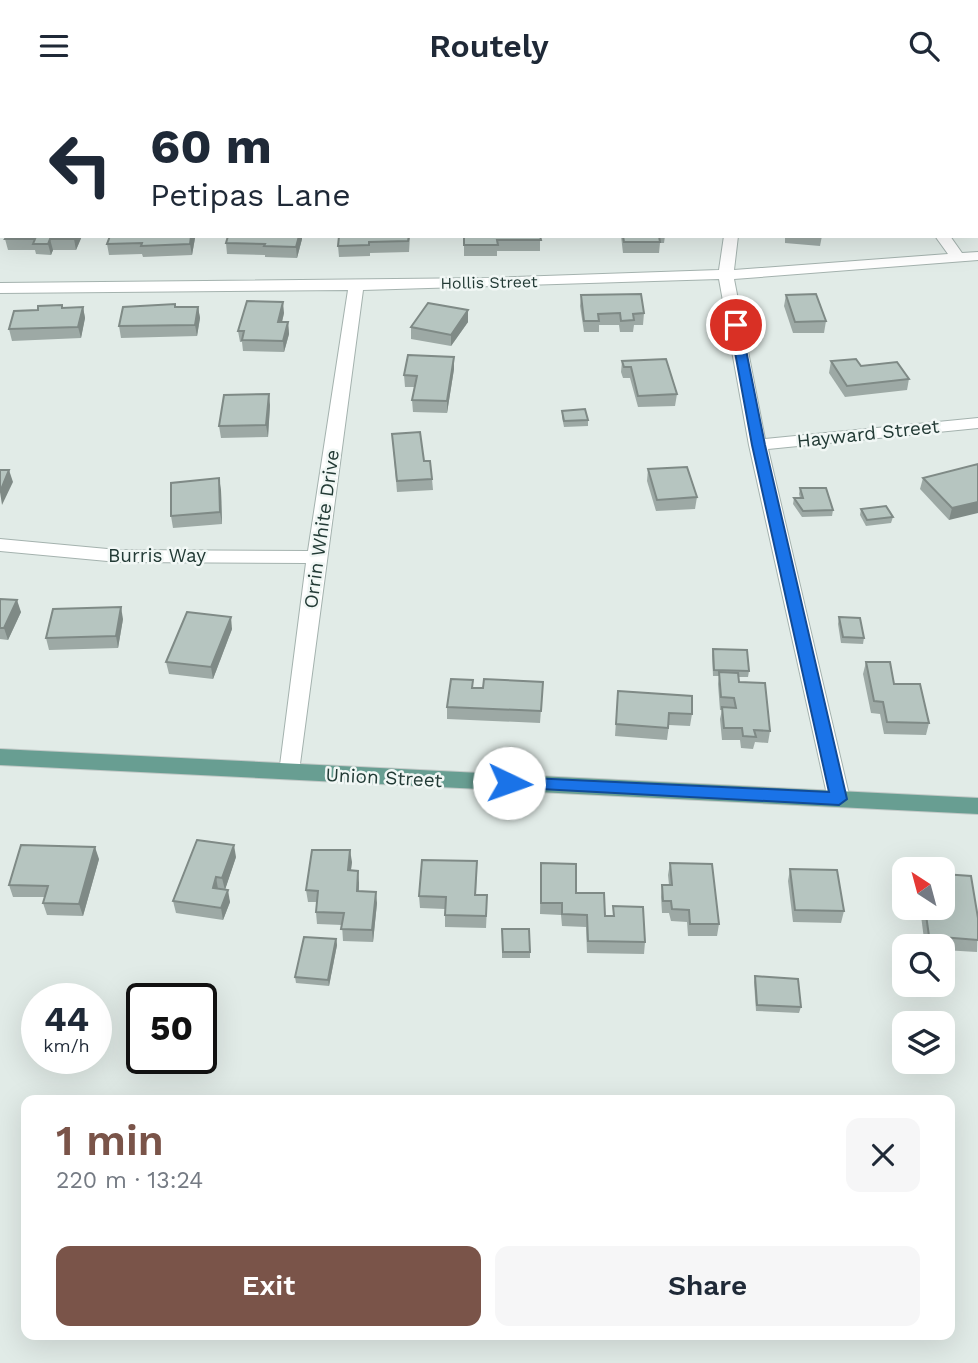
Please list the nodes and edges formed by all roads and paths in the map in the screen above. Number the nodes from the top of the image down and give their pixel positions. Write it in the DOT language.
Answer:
graph roads {
  1 [pos="731,238"];
  2 [pos="943,238"];
  3 [pos="978,256"];
  4 [pos="958,258"];
  5 [pos="726,277"];
  6 [pos="356,285"];
  7 [pos="0,288"];
  8 [pos="978,423"];
  9 [pos="758,445"];
  10 [pos="0,545"];
  11 [pos="316,557"];
  12 [pos="0,757"];
  13 [pos="290,773"];
  14 [pos="839,799"];
  15 [pos="978,806"];
  1 -- 5 [label="street"];
  2 -- 4 [label="street"];
  3 -- 4 [label="street, Hollis Street"];
  4 -- 5 [label="street, Hollis Street"];
  5 -- 6 [label="street, Hollis Street"];
  5 -- 9 [label="street"];
  6 -- 7 [label="street, Hollis Street"];
  6 -- 11 [label="street, Orrin White Drive"];
  8 -- 9 [label="street, Hayward Street"];
  9 -- 14 [label="street"];
  10 -- 11 [label="street, Burris Way"];
  11 -- 13 [label="street, Orrin White Drive"];
  12 -- 13 [label="main road, Union Street"];
  13 -- 14 [label="main road, Union Street"];
  14 -- 15 [label="main road, Union Street"];
}
